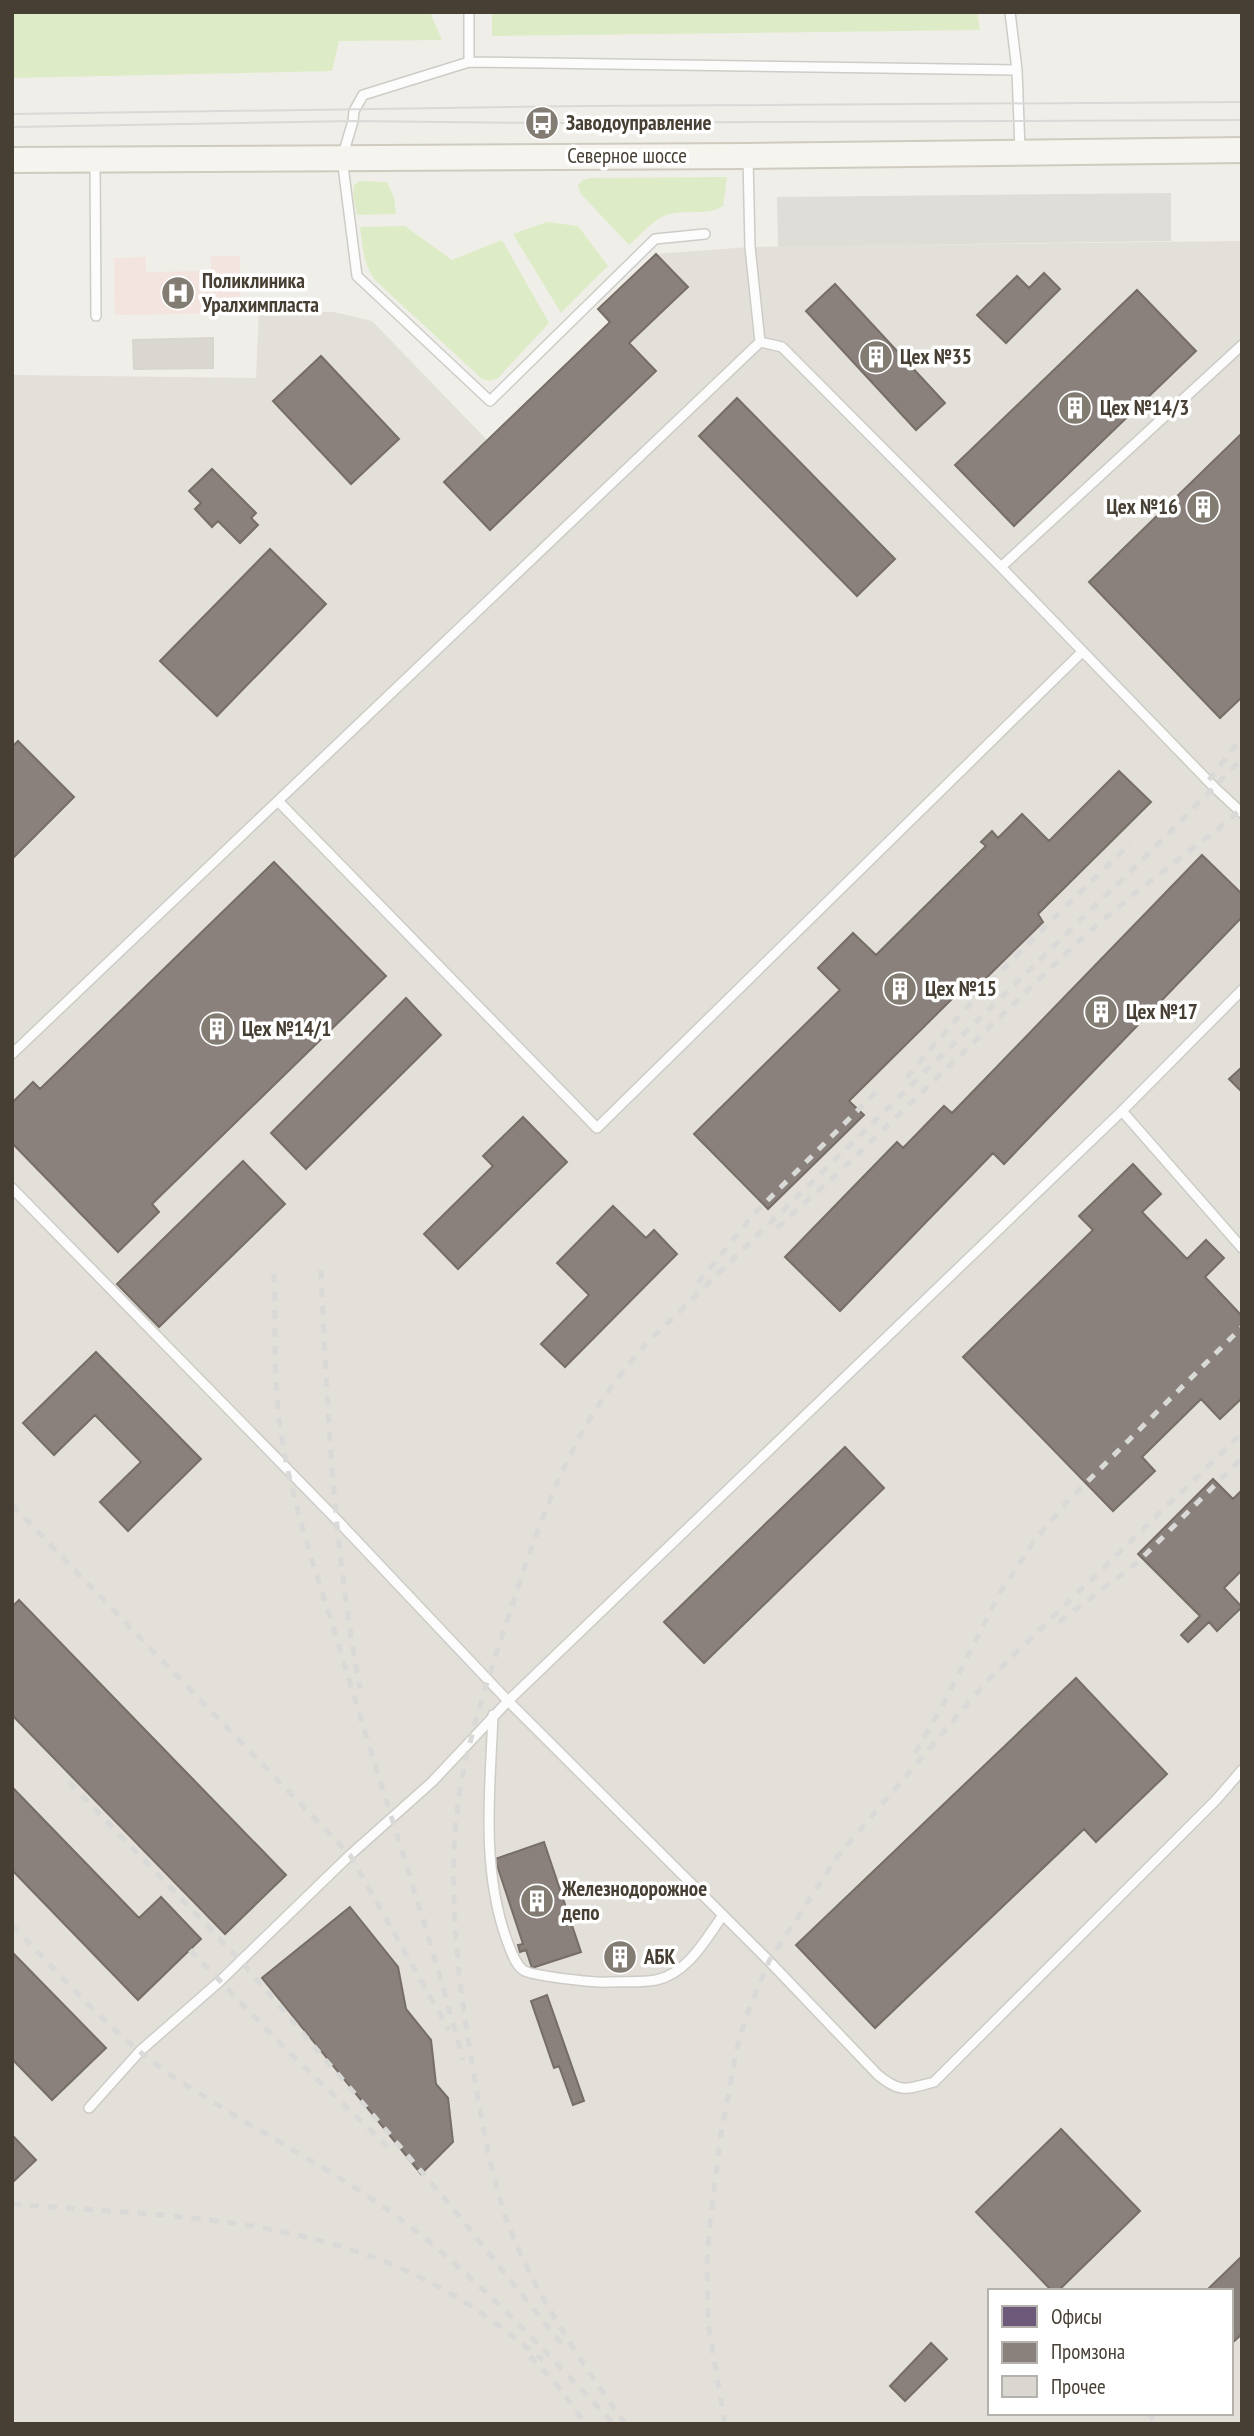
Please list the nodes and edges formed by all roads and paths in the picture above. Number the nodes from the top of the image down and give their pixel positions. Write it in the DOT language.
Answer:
graph roads {
  1 [pos="469,12"];
  2 [pos="1010,12"];
  3 [pos="469,62"];
  4 [pos="1017,70"];
  5 [pos="1242,150"];
  6 [pos="1020,152"];
  7 [pos="748,156"];
  8 [pos="342,158"];
  9 [pos="95,159"];
  10 [pos="12,160"];
  11 [pos="705,234"];
  12 [pos="96,316"];
  13 [pos="760,342"];
  14 [pos="1242,345"];
  15 [pos="1001,567"];
  16 [pos="1082,652"];
  17 [pos="278,800"];
  18 [pos="1242,813"];
  19 [pos="1242,990"];
  20 [pos="12,1054"];
  21 [pos="1122,1111"];
  22 [pos="12,1188"];
  23 [pos="1242,1248"];
  24 [pos="508,1700"];
  25 [pos="493,1715"];
  26 [pos="1242,1770"];
  27 [pos="723,1915"];
  28 [pos="89,2108"];
  1 -- 3 [label="lane"];
  2 -- 4 [label="lane"];
  3 -- 4 [label="lane"];
  3 -- 8 [label="lane"];
  4 -- 6 [label="lane"];
  5 -- 6 [label="main road, Северное шоссе"];
  6 -- 7 [label="main road, Северное шоссе"];
  7 -- 8 [label="main road, Северное шоссе"];
  7 -- 13 [label="lane"];
  8 -- 9 [label="main road, Северное шоссе"];
  8 -- 11 [label="lane"];
  9 -- 10 [label="main road, Северное шоссе"];
  9 -- 12 [label="lane"];
  13 -- 15 [label="lane"];
  13 -- 17 [label="lane"];
  14 -- 15 [label="lane"];
  15 -- 16 [label="lane"];
  16 -- 17 [label="lane"];
  16 -- 18 [label="lane"];
  17 -- 20 [label="lane"];
  19 -- 21 [label="lane"];
  21 -- 23 [label="lane"];
  21 -- 24 [label="lane"];
  22 -- 24 [label="lane"];
  24 -- 25 [label="lane"];
  24 -- 27 [label="lane"];
  25 -- 27 [label="lane"];
  25 -- 28 [label="lane"];
  26 -- 27 [label="lane"];
}
